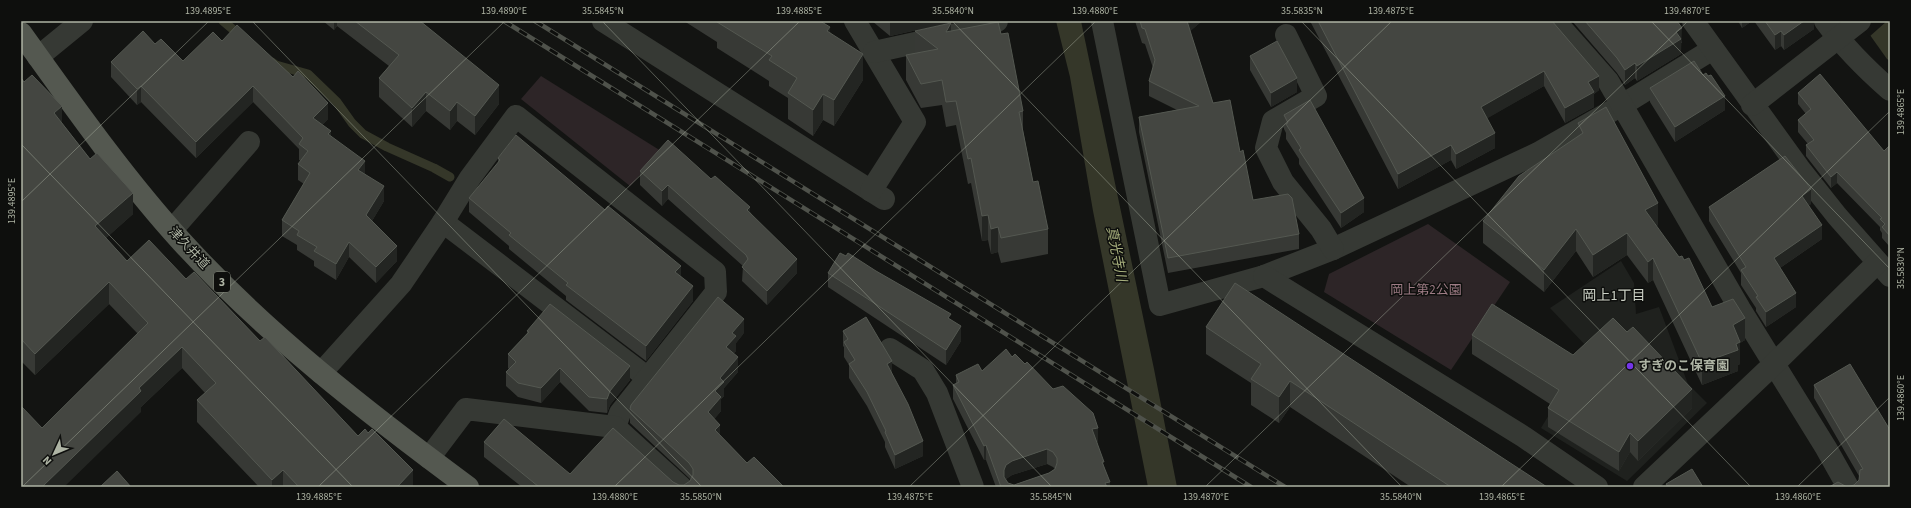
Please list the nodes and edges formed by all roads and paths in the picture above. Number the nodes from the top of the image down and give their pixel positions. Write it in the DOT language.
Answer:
graph roads {
  1 [pos="82,21"];
  2 [pos="603,21"];
  3 [pos="855,21"];
  4 [pos="997,21"];
  5 [pos="1102,21"];
  6 [pos="1555,21"];
  7 [pos="1693,21"];
  8 [pos="1825,21"];
  9 [pos="1849,30"];
  10 [pos="21,33"];
  11 [pos="1286,36"];
  12 [pos="1713,49"];
  13 [pos="874,52"];
  14 [pos="38,57"];
  15 [pos="1890,90"];
  16 [pos="1622,105"];
  17 [pos="1752,105"];
  18 [pos="249,142"];
  19 [pos="443,222"];
  20 [pos="172,230"];
  21 [pos="1333,249"];
  22 [pos="1883,269"];
  23 [pos="1264,276"];
  24 [pos="890,349"];
  25 [pos="1774,364"];
  26 [pos="321,373"];
  27 [pos="648,378"];
  28 [pos="615,427"];
  29 [pos="429,458"];
  30 [pos="468,487"];
  31 [pos="681,487"];
  32 [pos="972,487"];
  33 [pos="1597,487"];
  34 [pos="1644,487"];
  35 [pos="1848,487"];
  1 -- 14 [label="street"];
  2 -- 13 [label="street"];
  3 -- 13 [label="street"];
  4 -- 13 [label="street"];
  5 -- 23 [label="street"];
  6 -- 16 [label="street"];
  7 -- 12 [label="street"];
  8 -- 9 [label="street"];
  9 -- 15 [label="street"];
  9 -- 17 [label="street"];
  10 -- 14 [label="main road, 津久井道 / 3"];
  11 -- 21 [label="street"];
  12 -- 16 [label="street"];
  12 -- 17 [label="street"];
  14 -- 20 [label="main road, 津久井道 / 3"];
  16 -- 21 [label="street"];
  16 -- 25 [label="street"];
  17 -- 22 [label="street"];
  18 -- 20 [label="street"];
  19 -- 26 [label="street"];
  19 -- 27 [label="street"];
  19 -- 27 [label="street"];
  20 -- 26 [label="main road, 津久井道 / 3"];
  21 -- 23 [label="street"];
  22 -- 25 [label="street"];
  23 -- 33 [label="street"];
  24 -- 32 [label="street"];
  25 -- 34 [label="street"];
  25 -- 35 [label="street"];
  26 -- 29 [label="main road, 津久井道 / 3"];
  27 -- 28 [label="street"];
  28 -- 29 [label="street"];
  28 -- 31 [label="street"];
  29 -- 30 [label="main road, 津久井道 / 3"];
}
